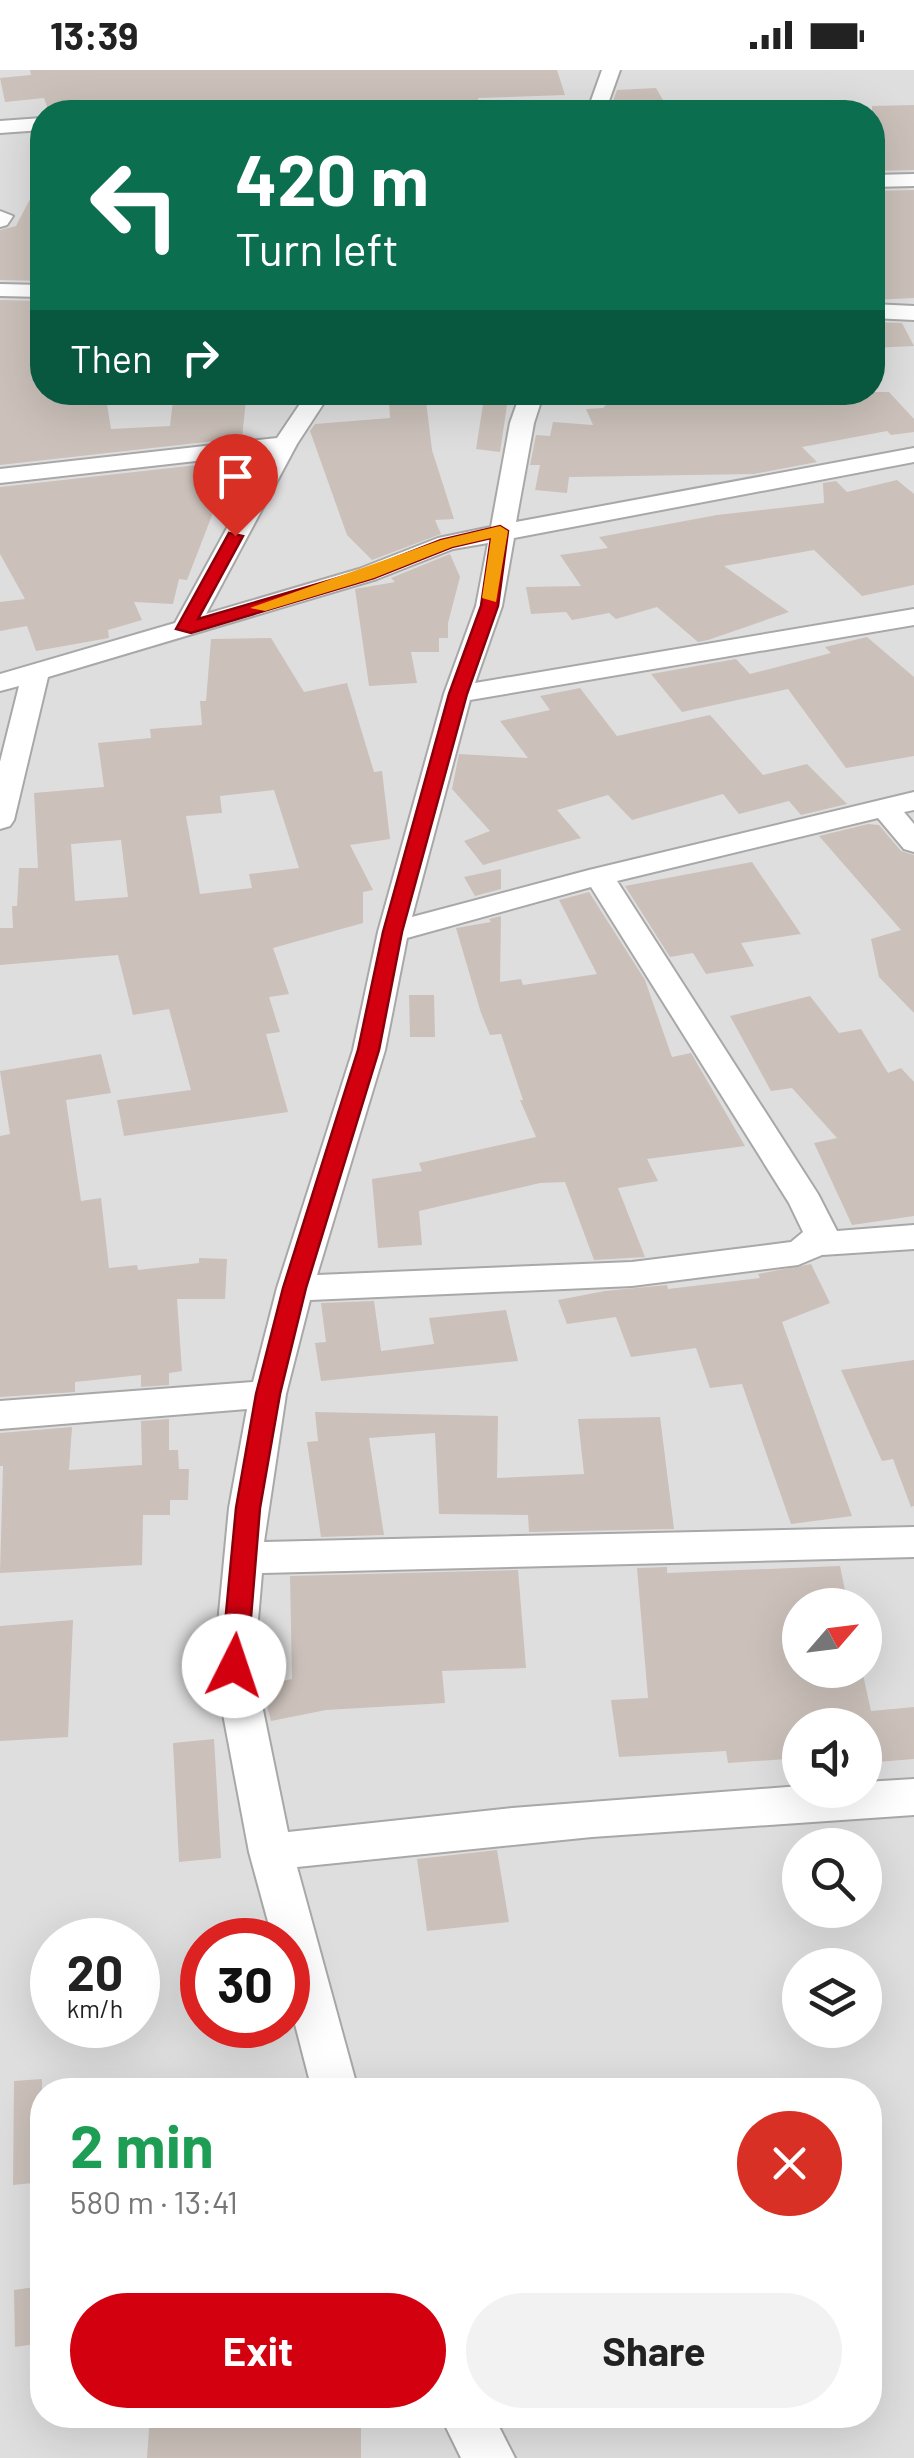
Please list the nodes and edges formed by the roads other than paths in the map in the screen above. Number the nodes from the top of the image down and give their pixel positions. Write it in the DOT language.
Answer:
graph roads {
  1 [pos="611,70"];
  2 [pos="599,100"];
  3 [pos="30,125"];
  4 [pos="0,127"];
  5 [pos="914,180"];
  6 [pos="885,181"];
  7 [pos="0,290"];
  8 [pos="30,290"];
  9 [pos="885,312"];
  10 [pos="914,313"];
  11 [pos="311,405"];
  12 [pos="528,405"];
  13 [pos="285,444"];
  14 [pos="914,455"];
  15 [pos="0,476"];
  16 [pos="500,531"];
  17 [pos="914,617"];
  18 [pos="185,629"];
  19 [pos="34,675"];
  20 [pos="0,683"];
  21 [pos="458,694"];
  22 [pos="899,805"];
  23 [pos="0,820"];
  24 [pos="914,842"];
  25 [pos="599,876"];
  26 [pos="392,932"];
  27 [pos="914,1237"];
  28 [pos="814,1244"];
  29 [pos="294,1288"];
  30 [pos="268,1394"];
  31 [pos="0,1415"];
  32 [pos="914,1542"];
  33 [pos="243,1558"];
  34 [pos="914,1797"];
  35 [pos="272,1852"];
  36 [pos="332,2078"];
  37 [pos="472,2428"];
  38 [pos="489,2458"];
  1 -- 2 [label="street"];
  3 -- 4 [label="street"];
  5 -- 6 [label="street"];
  7 -- 8 [label="street"];
  9 -- 10 [label="street"];
  11 -- 13 [label="street"];
  12 -- 16 [label="street"];
  13 -- 15 [label="street"];
  13 -- 18 [label="street"];
  14 -- 16 [label="street"];
  16 -- 18 [label="street"];
  16 -- 21 [label="street"];
  17 -- 21 [label="street"];
  18 -- 19 [label="street"];
  19 -- 20 [label="street"];
  19 -- 23 [label="street"];
  21 -- 26 [label="street"];
  22 -- 24 [label="street"];
  22 -- 25 [label="street"];
  25 -- 26 [label="street"];
  25 -- 28 [label="street"];
  26 -- 29 [label="street"];
  27 -- 28 [label="street"];
  28 -- 29 [label="street"];
  29 -- 30 [label="street"];
  30 -- 31 [label="street"];
  30 -- 33 [label="street"];
  32 -- 33 [label="street"];
  33 -- 35 [label="street"];
  34 -- 35 [label="street"];
  35 -- 36 [label="street"];
  37 -- 38 [label="street"];
}
